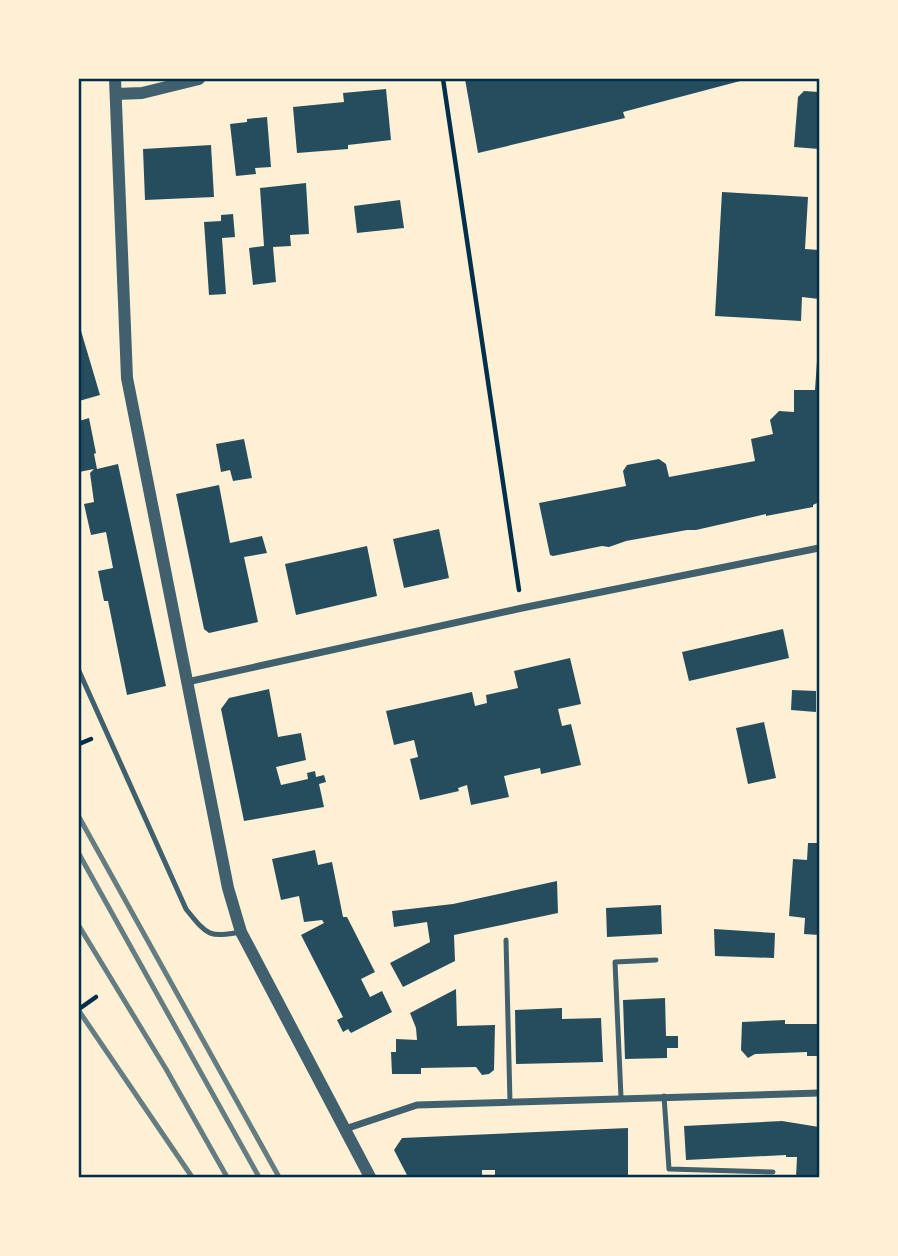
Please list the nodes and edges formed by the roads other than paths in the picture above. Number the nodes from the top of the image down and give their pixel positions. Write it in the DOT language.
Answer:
graph roads {
  1 [pos="115,79"];
  2 [pos="199,79"];
  3 [pos="117,94"];
  4 [pos="819,548"];
  5 [pos="79,671"];
  6 [pos="187,681"];
  7 [pos="241,932"];
  8 [pos="506,940"];
  9 [pos="656,960"];
  10 [pos="819,1093"];
  11 [pos="664,1096"];
  12 [pos="621,1097"];
  13 [pos="510,1102"];
  14 [pos="345,1129"];
  15 [pos="773,1172"];
  16 [pos="370,1177"];
  1 -- 3 [label="street"];
  2 -- 3 [label="street"];
  3 -- 6 [label="street"];
  4 -- 6 [label="street"];
  5 -- 7 [label="lane"];
  6 -- 7 [label="street"];
  7 -- 14 [label="street"];
  8 -- 13 [label="lane"];
  9 -- 12 [label="lane"];
  10 -- 11 [label="street"];
  11 -- 12 [label="street"];
  11 -- 15 [label="lane"];
  12 -- 13 [label="street"];
  13 -- 14 [label="street"];
  14 -- 16 [label="street"];
}
